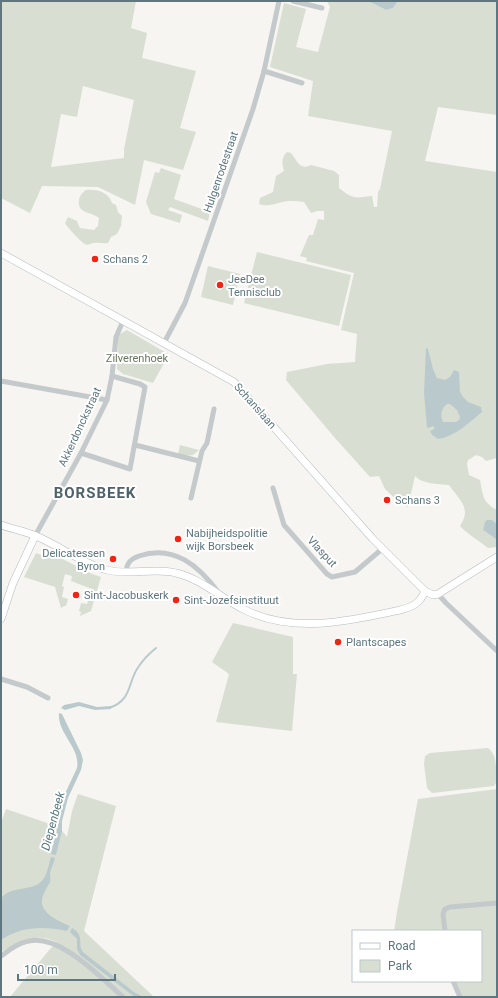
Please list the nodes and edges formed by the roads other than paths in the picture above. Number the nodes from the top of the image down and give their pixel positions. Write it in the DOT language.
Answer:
graph roads {
  1 [pos="279,1"];
  2 [pos="294,1"];
  3 [pos="322,8"];
  4 [pos="264,71"];
  5 [pos="302,83"];
  6 [pos="1,252"];
  7 [pos="123,321"];
  8 [pos="164,343"];
  9 [pos="112,376"];
  10 [pos="1,381"];
  11 [pos="107,400"];
  12 [pos="214,409"];
  13 [pos="135,445"];
  14 [pos="81,453"];
  15 [pos="199,461"];
  16 [pos="273,488"];
  17 [pos="191,498"];
  18 [pos="1,525"];
  19 [pos="35,536"];
  20 [pos="382,549"];
  21 [pos="497,557"];
  22 [pos="126,572"];
  23 [pos="425,590"];
  24 [pos="219,594"];
  25 [pos="438,594"];
  26 [pos="1,619"];
  27 [pos="497,651"];
  28 [pos="1,679"];
  29 [pos="48,698"];
  30 [pos="497,904"];
  31 [pos="445,930"];
  32 [pos="1,956"];
  33 [pos="453,982"];
  34 [pos="123,997"];
  35 [pos="460,997"];
  1 -- 4 [label="street, Hulgenrodestraat"];
  2 -- 3 [label="street"];
  4 -- 5 [label="street"];
  4 -- 8 [label="street, Hulgenrodestraat"];
  6 -- 7 [label="street, Schanslaan"];
  7 -- 8 [label="street, Schanslaan"];
  7 -- 9 [label="street, Akkerdonckstraat"];
  8 -- 20 [label="street, Schanslaan"];
  9 -- 11 [label="street, Akkerdonckstraat"];
  9 -- 13 [label="street"];
  10 -- 11 [label="street"];
  11 -- 14 [label="street, Akkerdonckstraat"];
  12 -- 15 [label="street"];
  13 -- 14 [label="street"];
  13 -- 15 [label="street"];
  14 -- 19 [label="street, Akkerdonckstraat"];
  15 -- 17 [label="street"];
  16 -- 20 [label="street, Vlasput"];
  18 -- 19 [label="street"];
  19 -- 22 [label="street"];
  19 -- 26 [label="street"];
  20 -- 23 [label="street, Schanslaan"];
  21 -- 25 [label="street"];
  22 -- 24 [label="street"];
  22 -- 24 [label="street"];
  23 -- 24 [label="street"];
  23 -- 25 [label="street"];
  25 -- 27 [label="street"];
  28 -- 29 [label="street"];
  30 -- 31 [label="street"];
  32 -- 34 [label="street"];
  33 -- 35 [label="street"];
}
